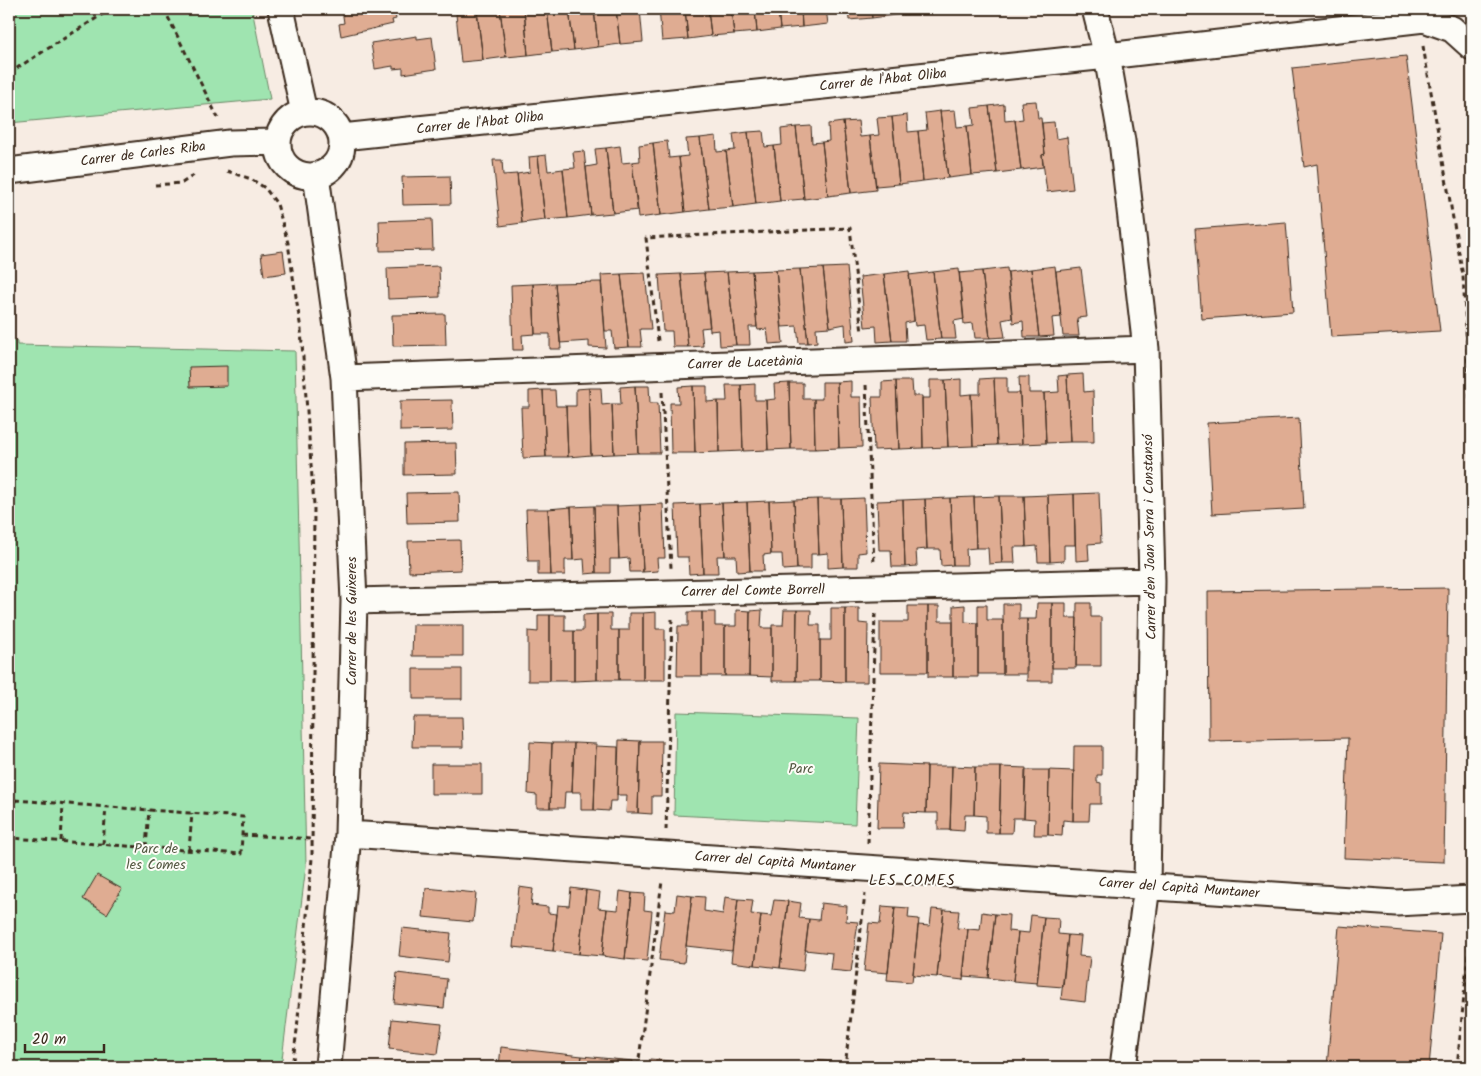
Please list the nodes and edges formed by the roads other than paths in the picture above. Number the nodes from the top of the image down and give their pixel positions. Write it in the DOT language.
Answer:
graph roads {
  1 [pos="281,9"];
  2 [pos="1094,9"];
  3 [pos="1426,16"];
  4 [pos="1462,25"];
  5 [pos="1472,47"];
  6 [pos="1107,56"];
  7 [pos="304,112"];
  8 [pos="342,137"];
  9 [pos="278,142"];
  10 [pos="9,171"];
  11 [pos="316,175"];
  12 [pos="1146,349"];
  13 [pos="344,378"];
  14 [pos="1152,581"];
  15 [pos="354,601"];
  16 [pos="348,834"];
  17 [pos="1148,886"];
  18 [pos="1472,909"];
  19 [pos="328,1067"];
  20 [pos="1123,1067"];
  1 -- 7 [label="street"];
  2 -- 6 [label="street, Carrer d'en Joan Serra i Constansó"];
  3 -- 4 [label="street, Carrer de l'Abat Oliba"];
  3 -- 6 [label="street, Carrer de l'Abat Oliba"];
  4 -- 5 [label="street, Carrer de l'Abat Oliba"];
  6 -- 8 [label="street, Carrer de l'Abat Oliba"];
  6 -- 12 [label="street, Carrer d'en Joan Serra i Constansó"];
  7 -- 8 [label="street"];
  7 -- 9 [label="street"];
  8 -- 11 [label="street"];
  9 -- 10 [label="street, Carrer de Carles Riba"];
  9 -- 11 [label="street"];
  11 -- 13 [label="street, Carrer de les Guixeres"];
  12 -- 13 [label="street, Carrer de Lacetània"];
  12 -- 14 [label="street, Carrer d'en Joan Serra i Constansó"];
  13 -- 15 [label="street, Carrer de les Guixeres"];
  14 -- 15 [label="street, Carrer del Comte Borrell"];
  14 -- 17 [label="street, Carrer d'en Joan Serra i Constansó"];
  15 -- 16 [label="street, Carrer de les Guixeres"];
  16 -- 17 [label="street, Carrer del Capità Muntaner"];
  16 -- 19 [label="street, Carrer de les Guixeres"];
  17 -- 18 [label="street, Carrer del Capità Muntaner"];
  17 -- 20 [label="street, Carrer d'en Joan Serra i Constansó"];
}
